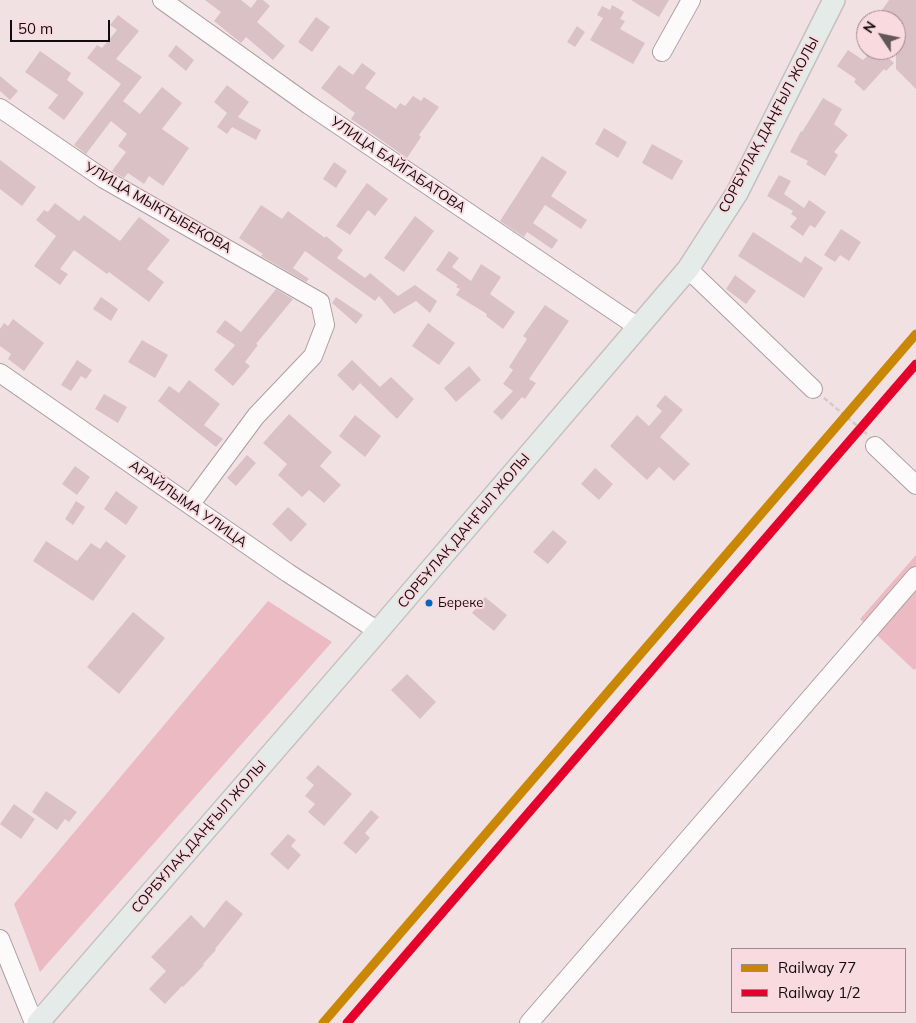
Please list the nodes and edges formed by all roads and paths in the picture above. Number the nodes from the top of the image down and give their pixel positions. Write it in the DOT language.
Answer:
graph roads {
  1 [pos="162,0"];
  2 [pos="691,0"];
  3 [pos="834,0"];
  4 [pos="181,6"];
  5 [pos="662,52"];
  6 [pos="0,108"];
  7 [pos="688,269"];
  8 [pos="638,327"];
  9 [pos="0,373"];
  10 [pos="813,389"];
  11 [pos="872,441"];
  12 [pos="916,485"];
  13 [pos="190,505"];
  14 [pos="916,576"];
  15 [pos="378,631"];
  16 [pos="0,939"];
  17 [pos="34,1023"];
  18 [pos="38,1023"];
  19 [pos="529,1023"];
  1 -- 4 [label="street, УЛИЦА БАЙГАБАТОВА"];
  2 -- 5 [label="street"];
  3 -- 7 [label="main road, СОРБҰЛАҚ ДАҢҒЫЛ ЖОЛЫ"];
  4 -- 8 [label="street, УЛИЦА БАЙГАБАТОВА"];
  6 -- 13 [label="street, УЛИЦА МЫКТЫБЕКОВА"];
  7 -- 8 [label="main road, СОРБҰЛАҚ ДАҢҒЫЛ ЖОЛЫ"];
  7 -- 10 [label="street"];
  8 -- 15 [label="main road, СОРБҰЛАҚ ДАҢҒЫЛ ЖОЛЫ"];
  9 -- 13 [label="street, АРАЙЛЫМА УЛИЦА"];
  10 -- 11 [label="path"];
  11 -- 12 [label="street"];
  13 -- 15 [label="street, АРАЙЛЫМА УЛИЦА"];
  14 -- 19 [label="street"];
  15 -- 18 [label="main road, СОРБҰЛАҚ ДАҢҒЫЛ ЖОЛЫ"];
  16 -- 17 [label="street"];
}
